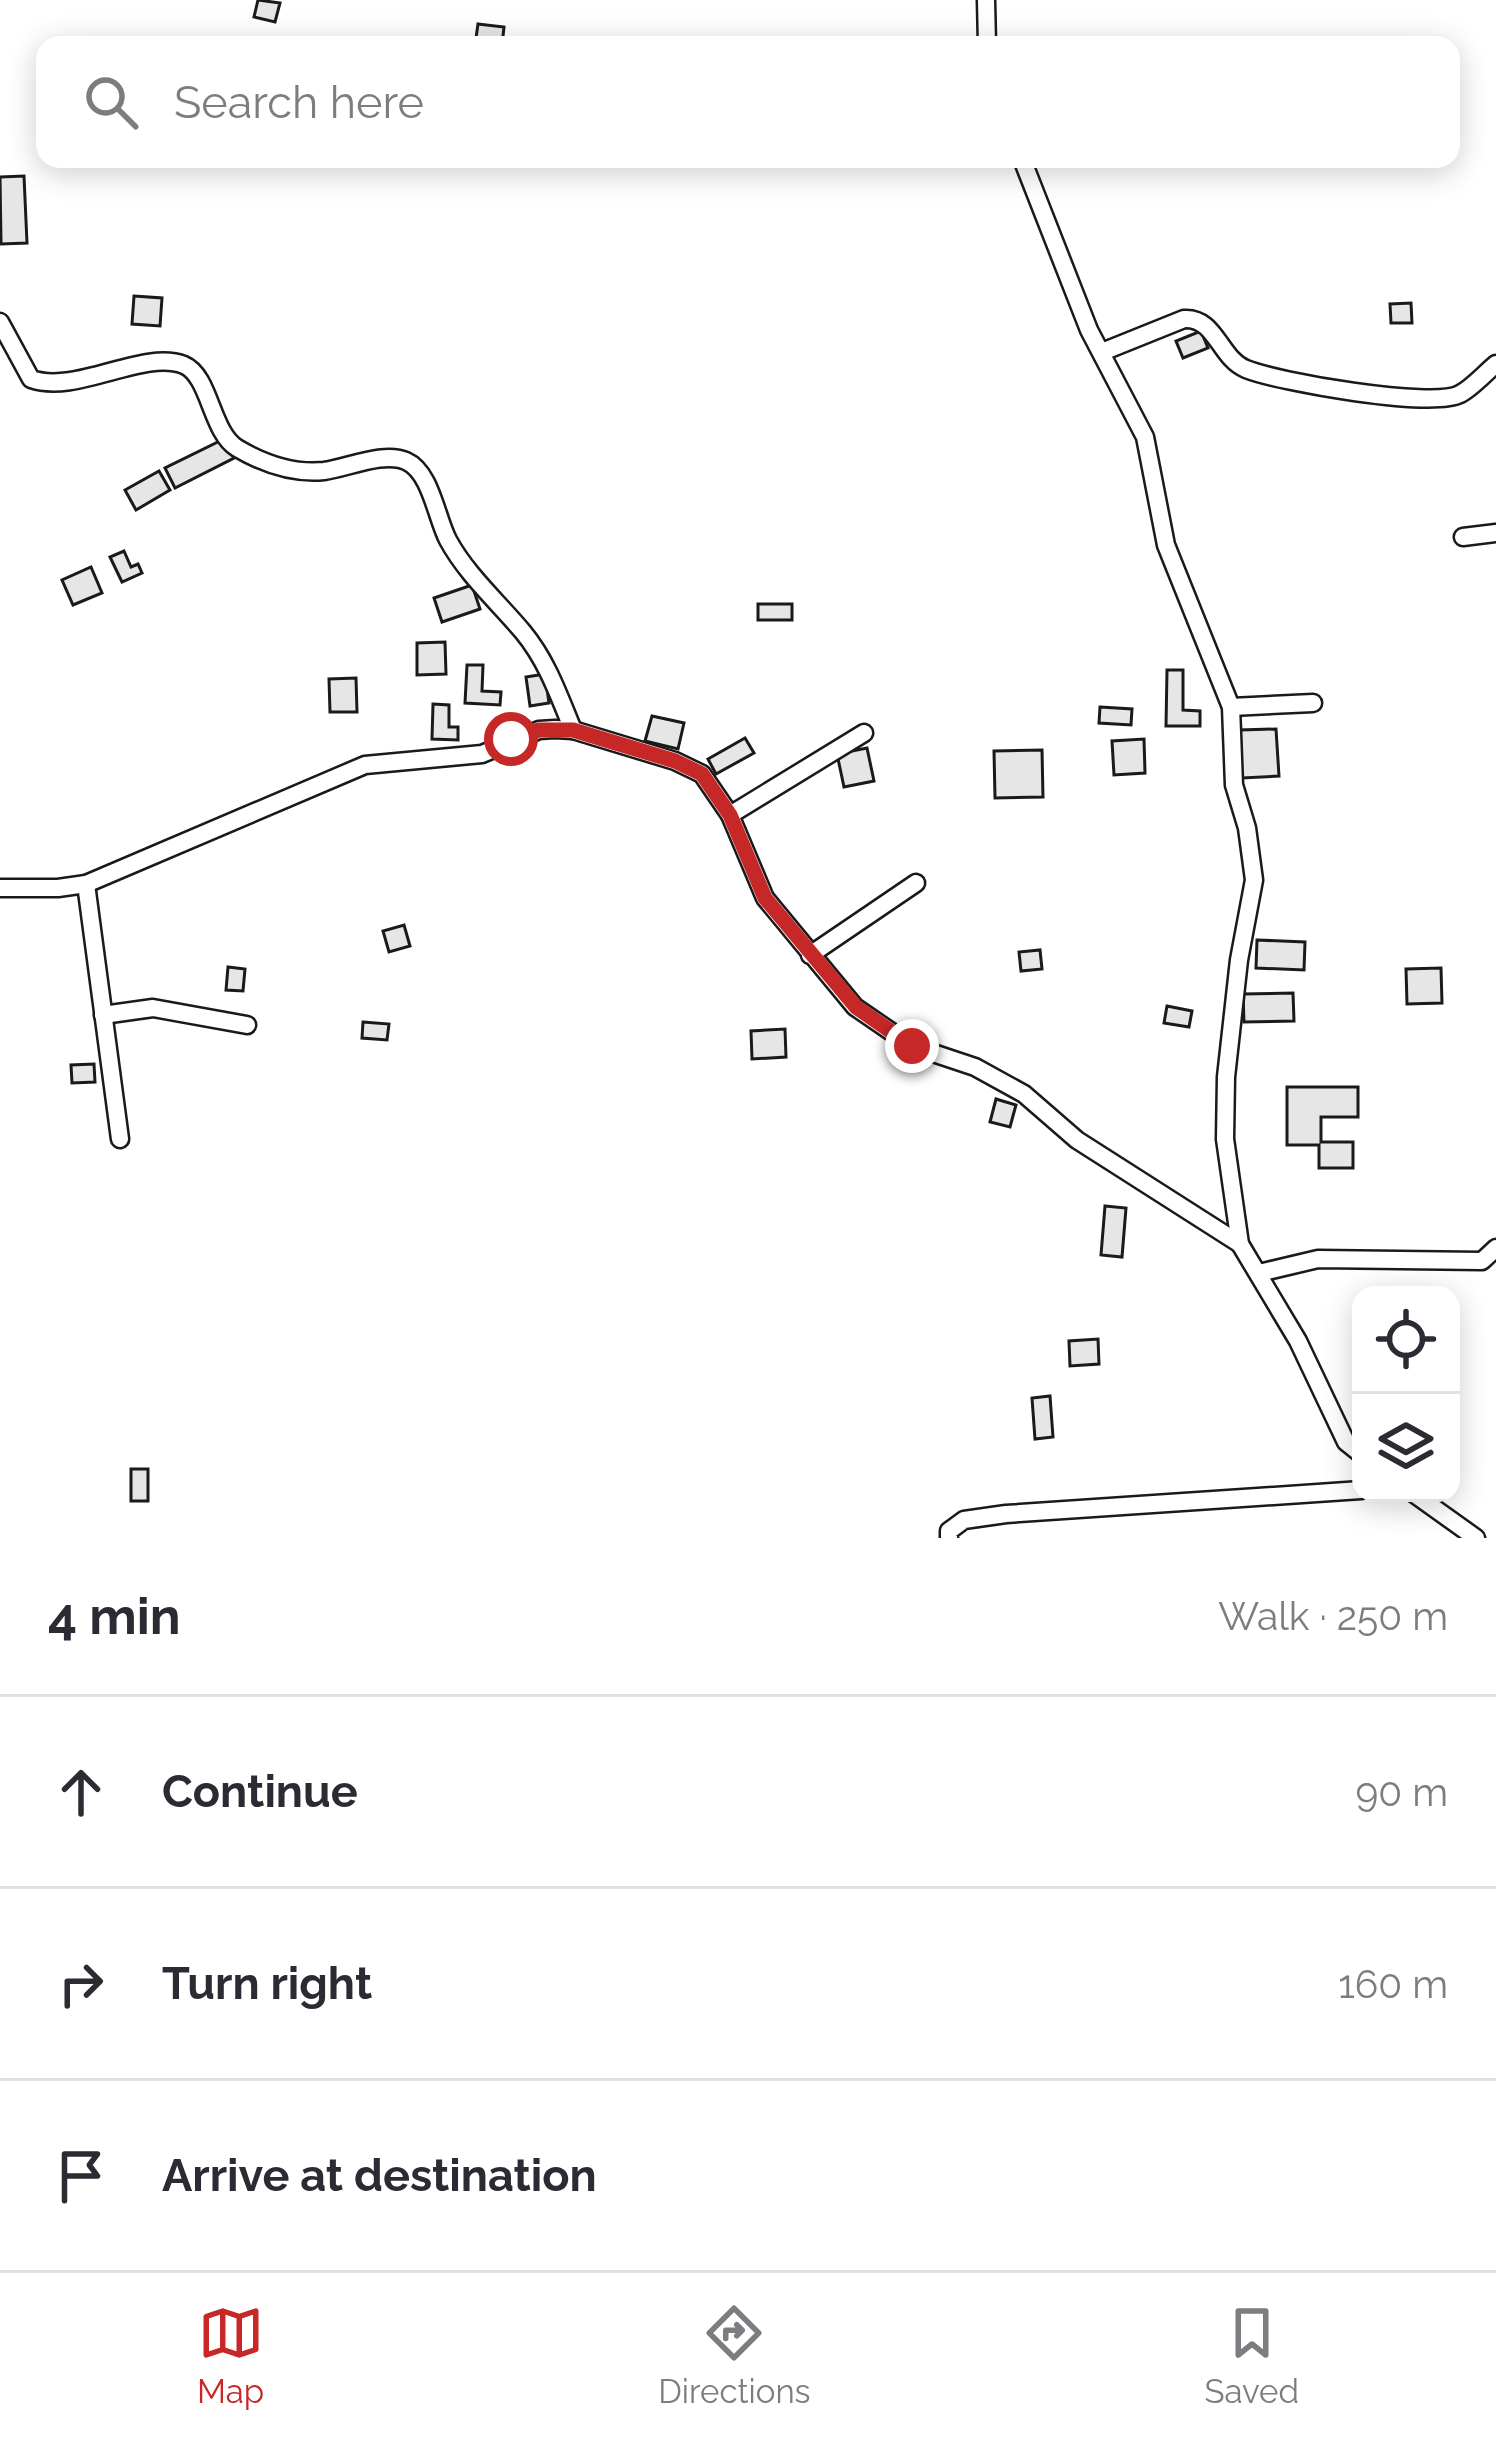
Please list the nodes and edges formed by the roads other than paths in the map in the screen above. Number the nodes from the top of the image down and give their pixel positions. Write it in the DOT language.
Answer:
graph roads {
  1 [pos="986,0"];
  2 [pos="987,36"];
  3 [pos="1026,168"];
  4 [pos="0,322"];
  5 [pos="1102,352"];
  6 [pos="1496,364"];
  7 [pos="1496,533"];
  8 [pos="1463,537"];
  9 [pos="1313,703"];
  10 [pos="1231,707"];
  11 [pos="573,730"];
  12 [pos="864,733"];
  13 [pos="730,815"];
  14 [pos="916,883"];
  15 [pos="86,884"];
  16 [pos="0,888"];
  17 [pos="810,956"];
  18 [pos="103,1015"];
  19 [pos="247,1025"];
  20 [pos="120,1138"];
  21 [pos="1240,1244"];
  22 [pos="1496,1248"];
  23 [pos="1259,1273"];
  24 [pos="1352,1447"];
  25 [pos="1352,1491"];
  26 [pos="1426,1502"];
  27 [pos="949,1538"];
  28 [pos="1476,1538"];
  1 -- 2 [label="street"];
  3 -- 5 [label="street"];
  4 -- 11 [label="street"];
  5 -- 6 [label="street"];
  5 -- 10 [label="street"];
  7 -- 8 [label="street"];
  9 -- 10 [label="street"];
  10 -- 21 [label="street"];
  11 -- 13 [label="street"];
  11 -- 15 [label="street"];
  12 -- 13 [label="street"];
  13 -- 17 [label="street"];
  14 -- 17 [label="street"];
  15 -- 16 [label="street"];
  15 -- 18 [label="street"];
  17 -- 21 [label="street"];
  18 -- 19 [label="street"];
  18 -- 20 [label="street"];
  21 -- 23 [label="street"];
  22 -- 23 [label="street"];
  23 -- 24 [label="street"];
  25 -- 27 [label="street"];
  26 -- 28 [label="street"];
}
